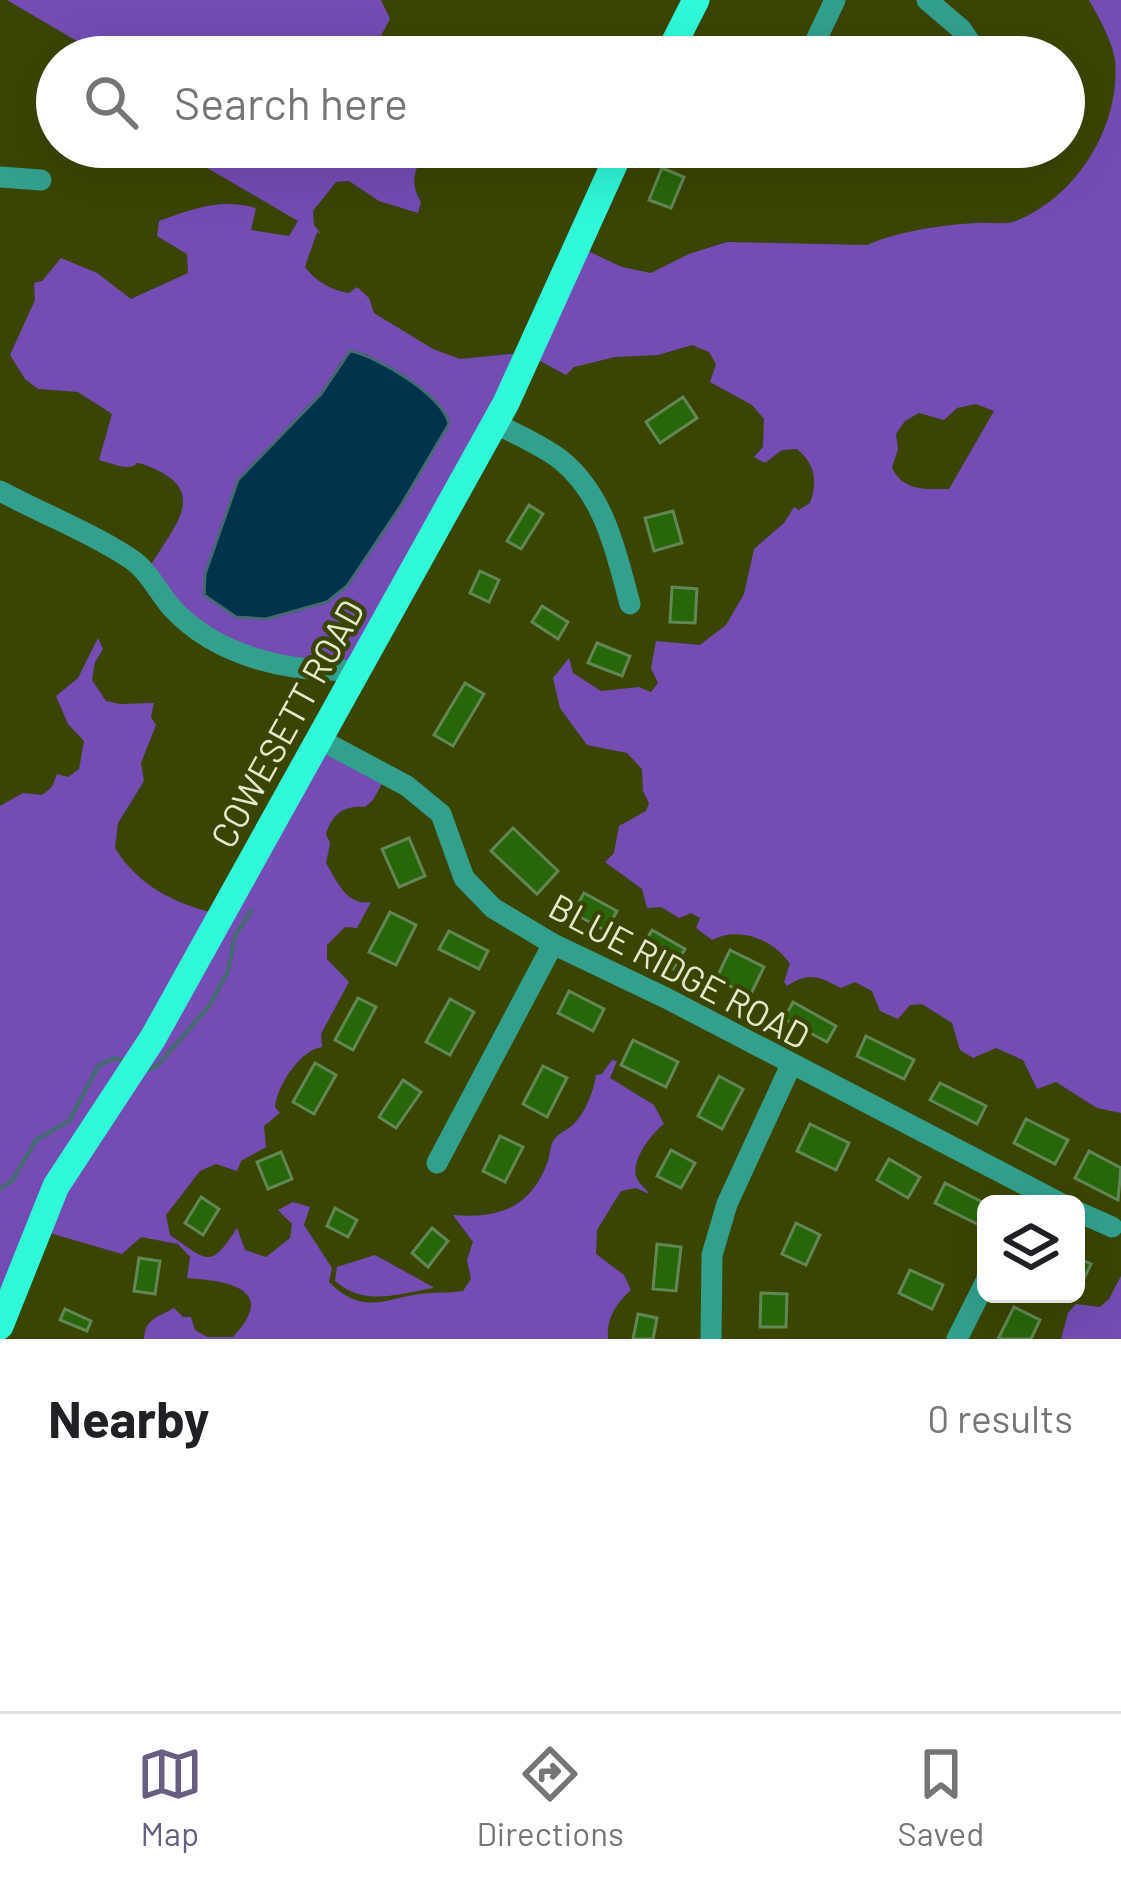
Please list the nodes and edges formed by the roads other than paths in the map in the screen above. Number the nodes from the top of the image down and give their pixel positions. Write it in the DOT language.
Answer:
graph roads {
  1 [pos="696,0"];
  2 [pos="835,0"];
  3 [pos="927,0"];
  4 [pos="678,36"];
  5 [pos="818,36"];
  6 [pos="966,36"];
  7 [pos="612,168"];
  8 [pos="0,177"];
  9 [pos="41,180"];
  10 [pos="495,424"];
  11 [pos="0,491"];
  12 [pos="631,604"];
  13 [pos="358,670"];
  14 [pos="321,740"];
  15 [pos="553,944"];
  16 [pos="791,1066"];
  17 [pos="437,1163"];
  18 [pos="1026,1195"];
  19 [pos="1085,1214"];
  20 [pos="1112,1227"];
  21 [pos="977,1299"];
  22 [pos="0,1326"];
  23 [pos="711,1339"];
  24 [pos="957,1339"];
  1 -- 4 [label="main road"];
  2 -- 5 [label="street"];
  3 -- 6 [label="street"];
  7 -- 10 [label="main road, COWESETT ROAD"];
  8 -- 9 [label="street"];
  10 -- 12 [label="street"];
  10 -- 13 [label="main road, COWESETT ROAD"];
  11 -- 13 [label="street"];
  13 -- 14 [label="main road, COWESETT ROAD"];
  14 -- 15 [label="street, BLUE RIDGE ROAD"];
  14 -- 22 [label="main road, COWESETT ROAD"];
  15 -- 16 [label="street, BLUE RIDGE ROAD"];
  15 -- 17 [label="street"];
  16 -- 18 [label="street, BLUE RIDGE ROAD"];
  16 -- 23 [label="street"];
  19 -- 20 [label="street"];
  21 -- 24 [label="street"];
}
